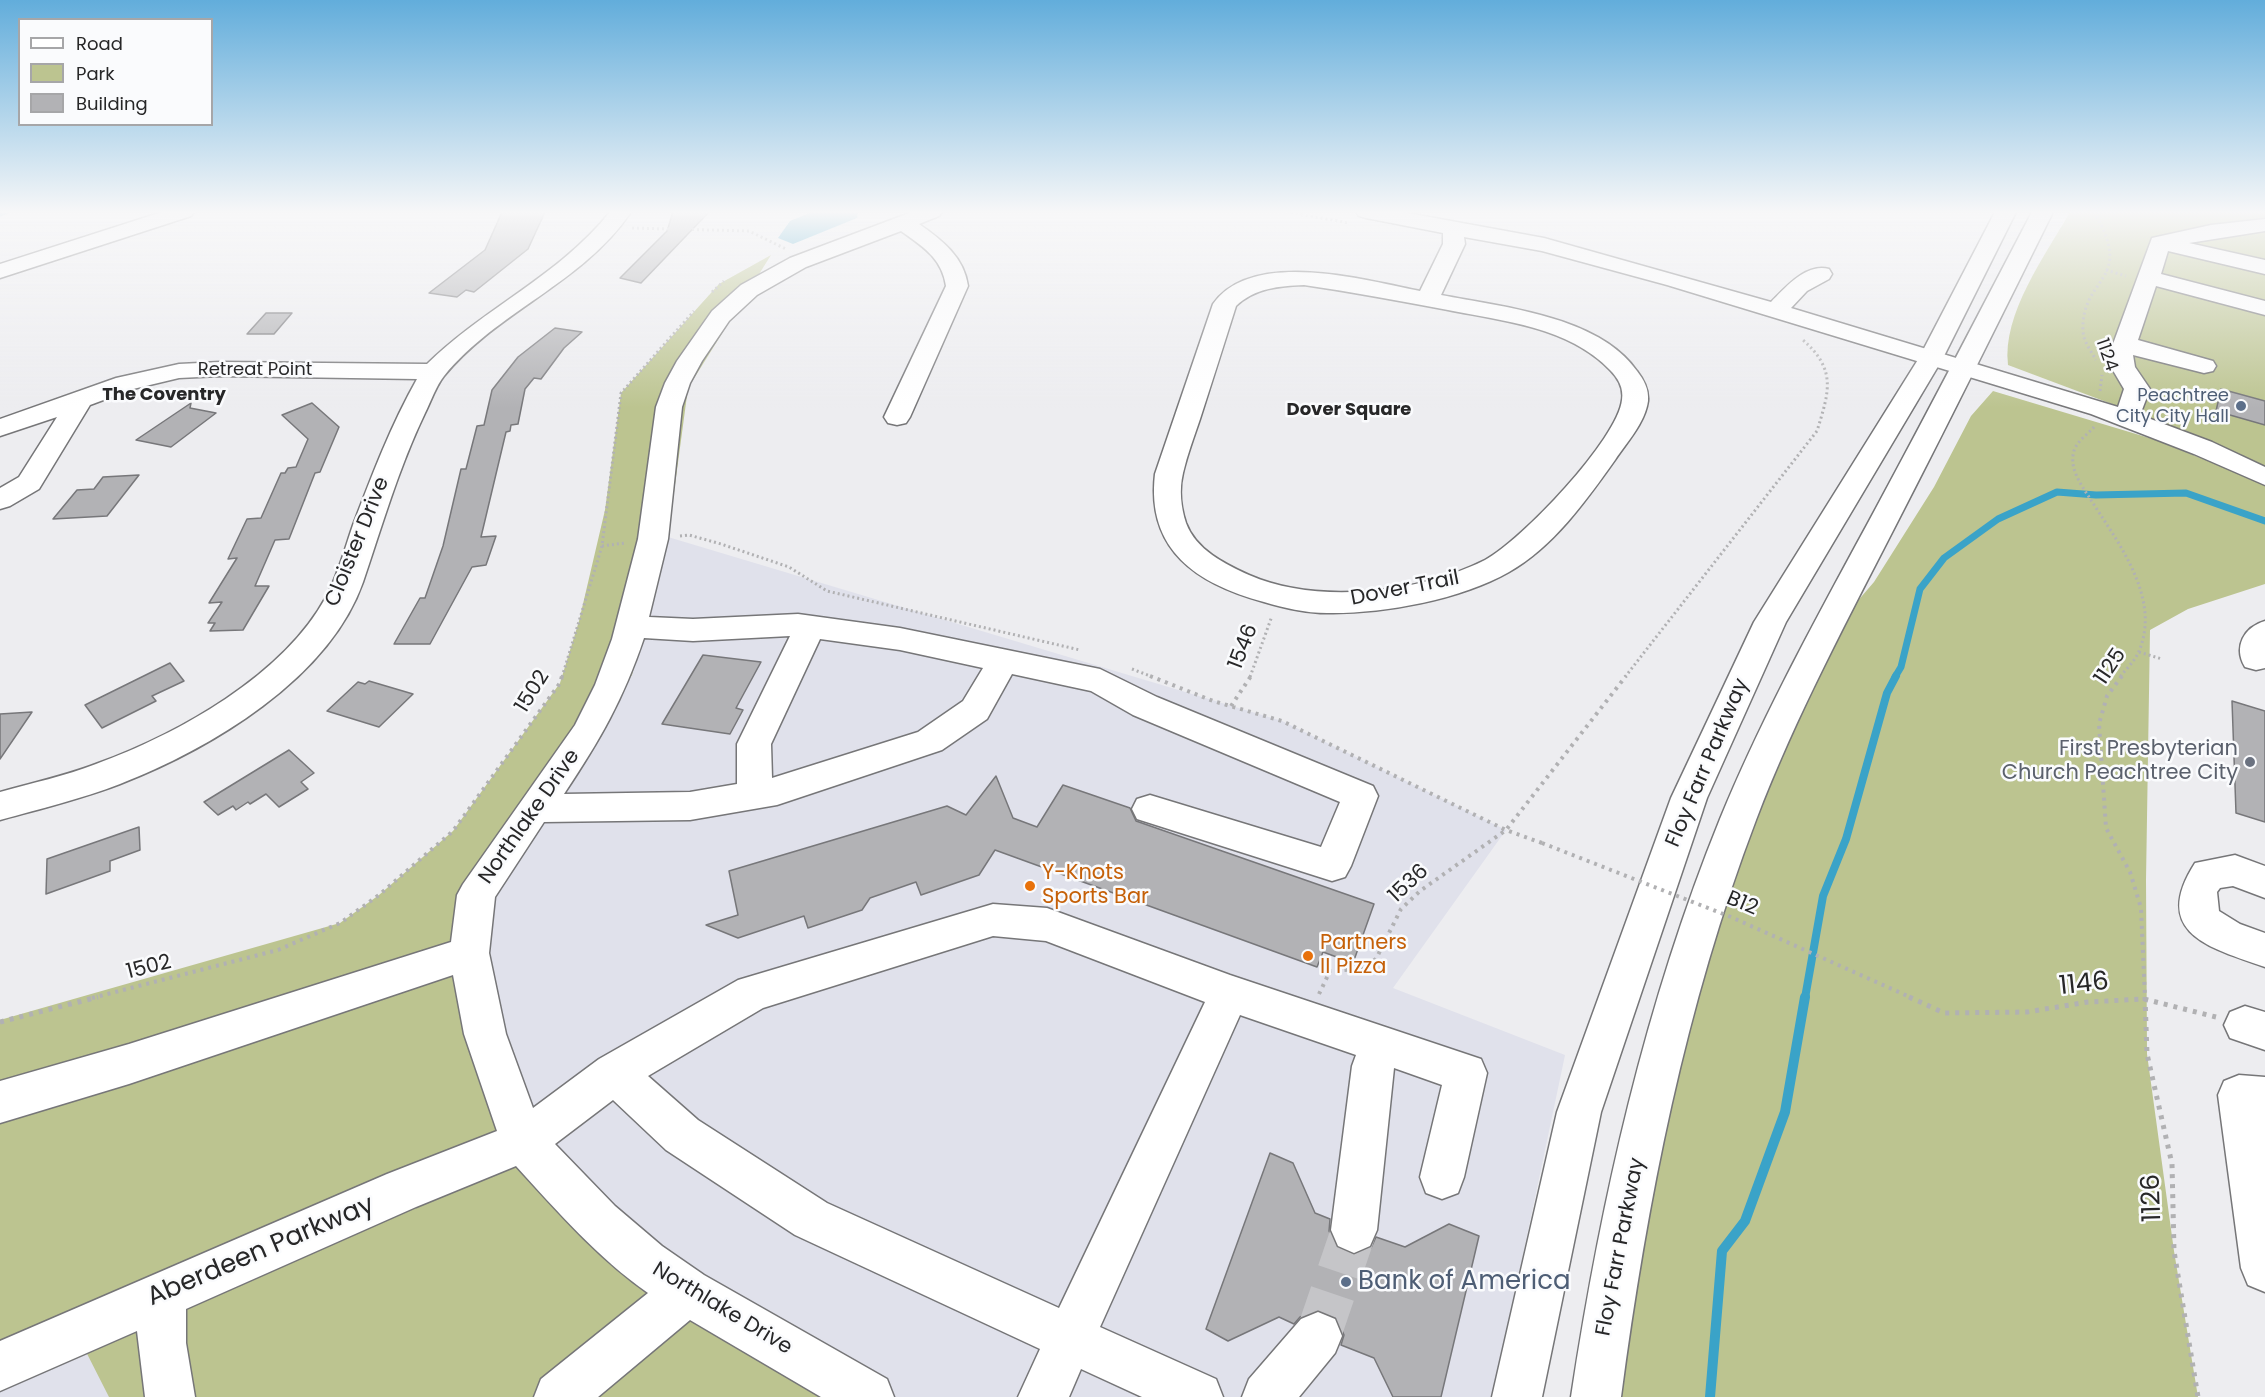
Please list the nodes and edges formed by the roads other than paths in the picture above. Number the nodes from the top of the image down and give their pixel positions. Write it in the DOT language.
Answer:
graph roads {
  1 [pos="554,277"];
  2 [pos="774,277"];
  3 [pos="956,277"];
  4 [pos="1438,277"];
  5 [pos="1664,277"];
  6 [pos="1815,277"];
  7 [pos="1981,277"];
  8 [pos="2002,277"];
  9 [pos="2147,277"];
  10 [pos="1428,299"];
  11 [pos="2265,308"];
  12 [pos="1776,310"];
  13 [pos="2124,344"];
  14 [pos="1947,363"];
  15 [pos="2204,366"];
  16 [pos="434,372"];
  17 [pos="80,399"];
  18 [pos="2111,413"];
  19 [pos="897,417"];
  20 [pos="0,428"];
  21 [pos="2265,477"];
  22 [pos="0,500"];
  23 [pos="631,627"];
  24 [pos="810,627"];
  25 [pos="1003,661"];
  26 [pos="755,795"];
  27 [pos="0,806"];
  28 [pos="536,808"];
  29 [pos="1150,808"];
  30 [pos="2265,882"];
  31 [pos="2265,950"];
  32 [pos="469,953"];
  33 [pos="1230,993"];
  34 [pos="1377,1055"];
  35 [pos="614,1073"];
  36 [pos="2265,1098"];
  37 [pos="0,1102"];
  38 [pos="523,1142"];
  39 [pos="1442,1177"];
  40 [pos="1354,1230"];
  41 [pos="2265,1268"];
  42 [pos="687,1292"];
  43 [pos="163,1293"];
  44 [pos="1070,1336"];
  45 [pos="1318,1336"];
  46 [pos="0,1366"];
  47 [pos="170,1397"];
  48 [pos="560,1397"];
  49 [pos="869,1397"];
  50 [pos="1043,1397"];
  51 [pos="1198,1397"];
  52 [pos="1267,1397"];
  53 [pos="1517,1397"];
  54 [pos="1596,1397"];
  1 -- 16 [label="street, Cloister Drive"];
  2 -- 23 [label="street, Northlake Drive"];
  3 -- 19 [label="street"];
  4 -- 10 [label="street"];
  5 -- 12 [label="street"];
  6 -- 12 [label="street"];
  7 -- 14 [label="street, Floy Farr Parkway"];
  8 -- 14 [label="street, Floy Farr Parkway"];
  9 -- 11 [label="street"];
  9 -- 13 [label="street"];
  10 -- 10 [label="street, Dover Trail"];
  12 -- 14 [label="street"];
  13 -- 15 [label="street"];
  13 -- 18 [label="street"];
  14 -- 18 [label="street"];
  14 -- 53 [label="street, Floy Farr Parkway"];
  14 -- 54 [label="street, Floy Farr Parkway"];
  16 -- 17 [label="street, Retreat Point"];
  16 -- 27 [label="street, Cloister Drive"];
  17 -- 20 [label="street, Retreat Point"];
  17 -- 22 [label="street"];
  18 -- 21 [label="street"];
  23 -- 24 [label="street"];
  23 -- 28 [label="street, Northlake Drive"];
  24 -- 25 [label="street"];
  24 -- 26 [label="street"];
  25 -- 26 [label="street"];
  25 -- 29 [label="street"];
  26 -- 28 [label="street"];
  28 -- 32 [label="street, Northlake Drive"];
  30 -- 31 [label="street"];
  32 -- 37 [label="street"];
  32 -- 38 [label="street, Northlake Drive"];
  33 -- 34 [label="street, Aberdeen Parkway"];
  33 -- 35 [label="street, Aberdeen Parkway"];
  33 -- 44 [label="street"];
  34 -- 39 [label="street, Aberdeen Parkway"];
  34 -- 40 [label="street"];
  35 -- 38 [label="street, Aberdeen Parkway"];
  35 -- 44 [label="street"];
  36 -- 41 [label="street"];
  38 -- 42 [label="street, Northlake Drive"];
  38 -- 43 [label="street, Aberdeen Parkway"];
  42 -- 48 [label="street"];
  42 -- 49 [label="street, Northlake Drive"];
  43 -- 46 [label="street, Aberdeen Parkway"];
  43 -- 47 [label="street"];
  44 -- 50 [label="street"];
  44 -- 51 [label="street"];
  45 -- 52 [label="street"];
}
